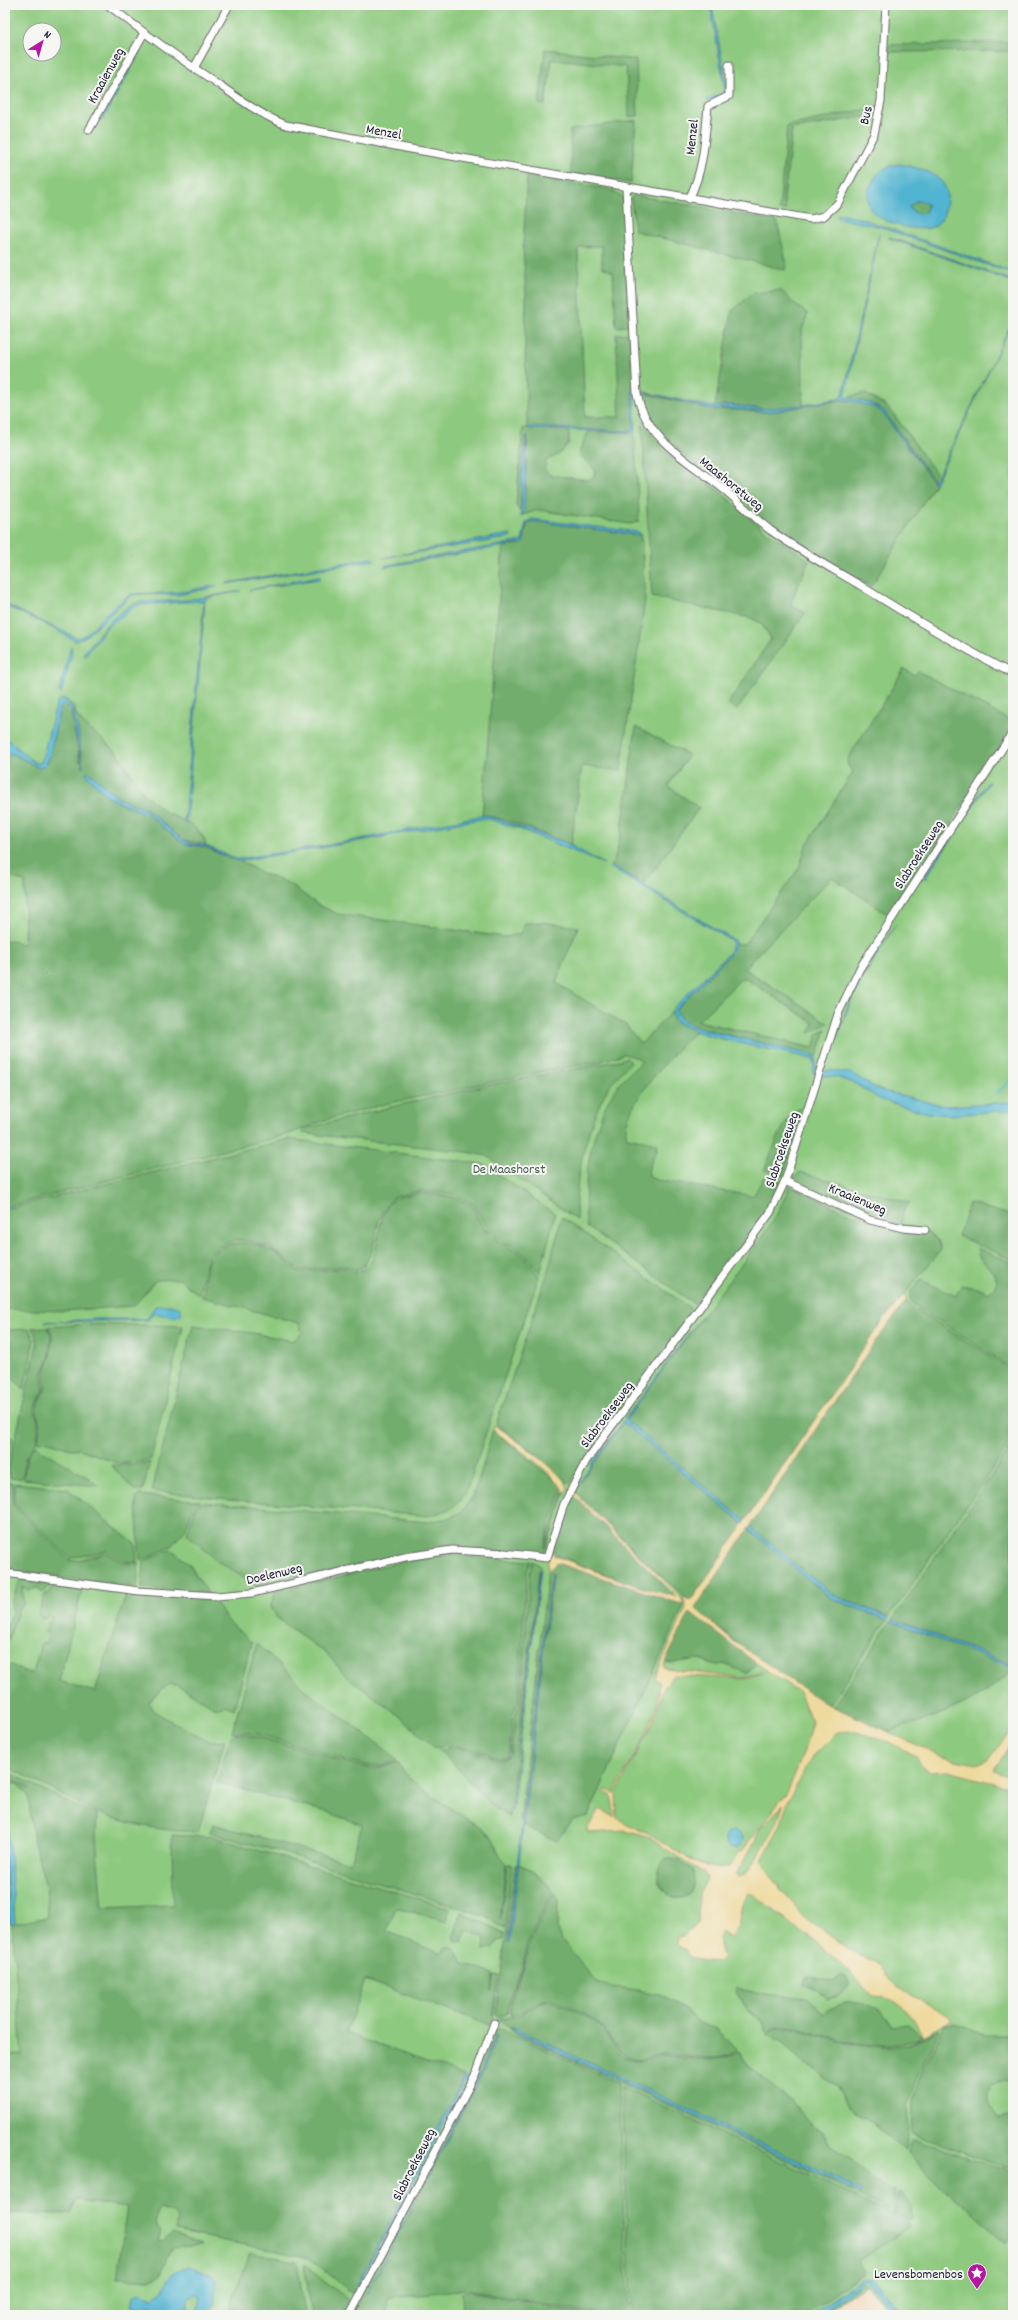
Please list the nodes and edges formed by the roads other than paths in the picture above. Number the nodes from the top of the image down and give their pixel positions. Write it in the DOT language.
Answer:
graph roads {
  1 [pos="108,5"];
  2 [pos="229,5"];
  3 [pos="886,5"];
  4 [pos="144,33"];
  5 [pos="729,65"];
  6 [pos="194,68"];
  7 [pos="89,130"];
  8 [pos="626,188"];
  9 [pos="689,199"];
  10 [pos="824,216"];
  11 [pos="1013,674"];
  12 [pos="1013,732"];
  13 [pos="785,1181"];
  14 [pos="925,1230"];
  15 [pos="547,1558"];
  16 [pos="5,1573"];
  17 [pos="494,2023"];
  18 [pos="350,2315"];
  1 -- 4 [label="street, Menzel"];
  2 -- 6 [label="street"];
  3 -- 10 [label="street, Bus"];
  4 -- 6 [label="street, Menzel"];
  4 -- 7 [label="street, Kraaienweg"];
  5 -- 9 [label="street, Menzel"];
  6 -- 8 [label="street, Menzel"];
  8 -- 9 [label="street, Menzel"];
  8 -- 11 [label="street, Maashorstweg"];
  9 -- 10 [label="street, Menzel"];
  12 -- 13 [label="street, Slabroekseweg"];
  13 -- 14 [label="street, Kraaienweg"];
  13 -- 15 [label="street, Slabroekseweg"];
  15 -- 16 [label="street, Doelenweg"];
  17 -- 18 [label="street, Slabroekseweg"];
}
